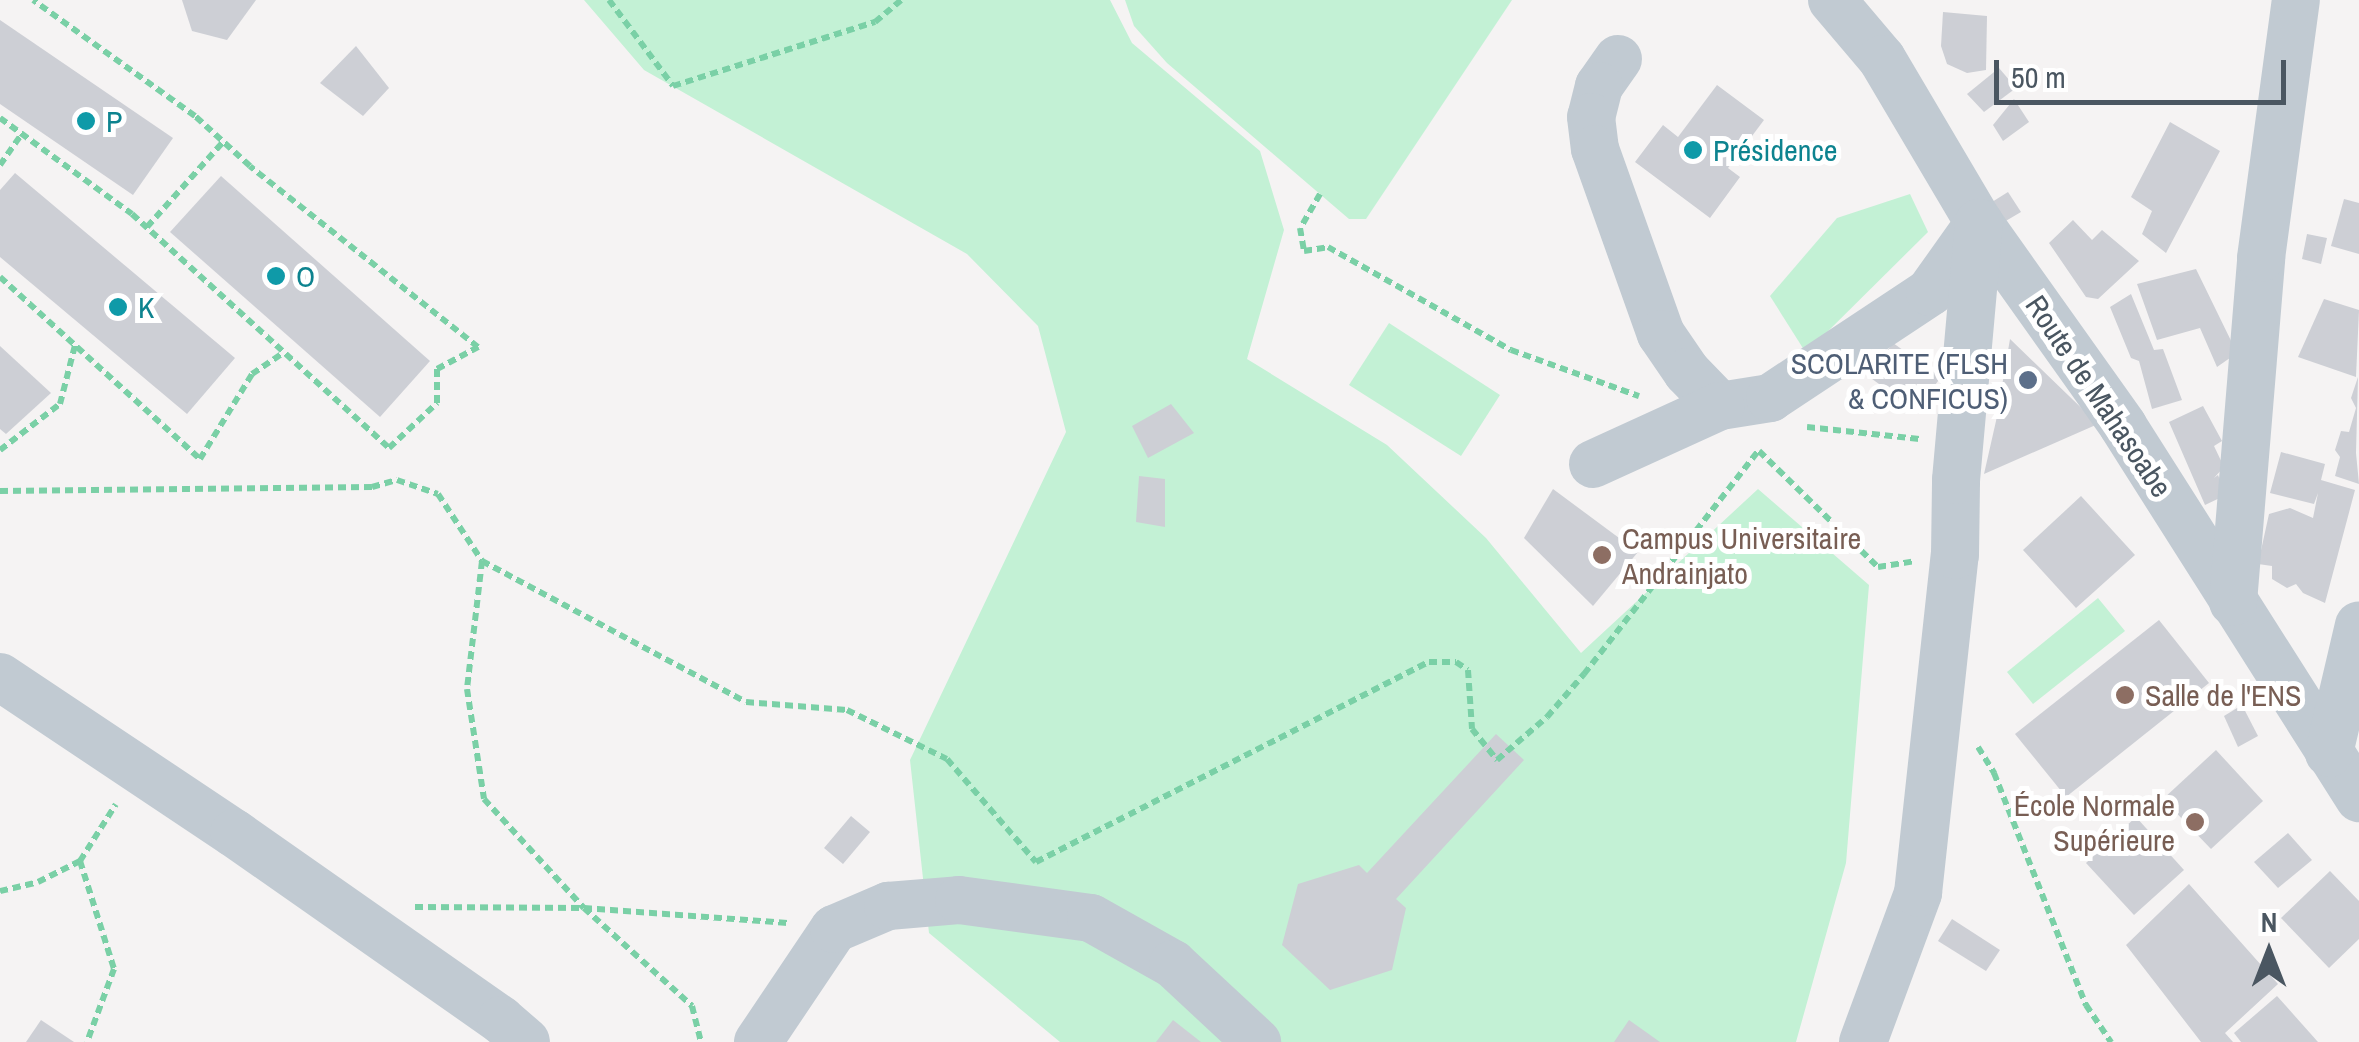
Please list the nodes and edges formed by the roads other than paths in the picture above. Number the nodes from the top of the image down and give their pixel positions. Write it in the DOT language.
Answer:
graph roads {
  1 [pos="1832,0"];
  2 [pos="2296,0"];
  3 [pos="1618,59"];
  4 [pos="1979,223"];
  5 [pos="1720,406"];
  6 [pos="1593,464"];
  7 [pos="2233,602"];
  8 [pos="2359,625"];
  9 [pos="0,677"];
  10 [pos="2328,753"];
  11 [pos="2359,798"];
  12 [pos="526,1042"];
  13 [pos="758,1042"];
  14 [pos="1257,1042"];
  15 [pos="1863,1042"];
  1 -- 4 [label="street, Route de Mahasoabe"];
  2 -- 7 [label="street"];
  3 -- 5 [label="street"];
  4 -- 5 [label="street"];
  4 -- 7 [label="street, Route de Mahasoabe"];
  4 -- 15 [label="street"];
  5 -- 6 [label="street"];
  7 -- 10 [label="street, Route de Mahasoabe"];
  8 -- 10 [label="street"];
  9 -- 12 [label="street"];
  10 -- 11 [label="street, Route de Mahasoabe"];
  13 -- 14 [label="street"];
}
